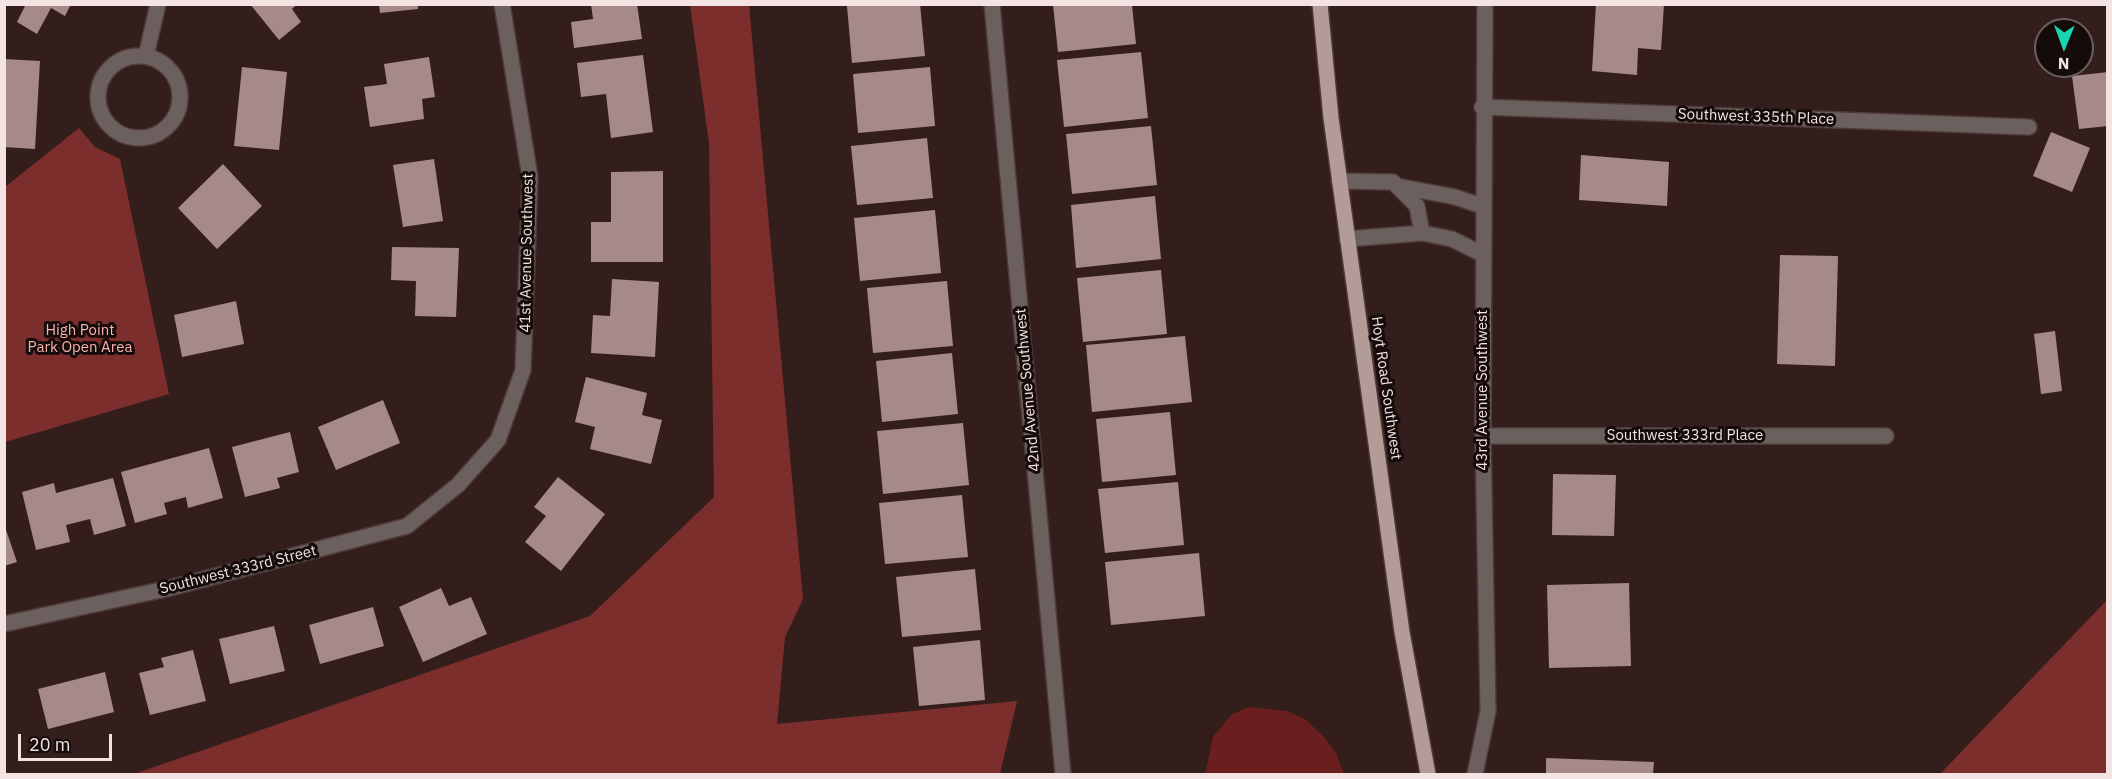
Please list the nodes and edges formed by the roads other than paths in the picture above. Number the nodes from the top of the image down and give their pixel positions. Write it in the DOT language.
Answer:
graph roads {
  1 [pos="158,4"];
  2 [pos="502,4"];
  3 [pos="992,4"];
  4 [pos="1320,4"];
  5 [pos="1485,4"];
  6 [pos="146,56"];
  7 [pos="1482,107"];
  8 [pos="2029,127"];
  9 [pos="1340,181"];
  10 [pos="1397,186"];
  11 [pos="1482,206"];
  12 [pos="1422,234"];
  13 [pos="1347,239"];
  14 [pos="1482,254"];
  15 [pos="1483,436"];
  16 [pos="1886,436"];
  17 [pos="458,484"];
  18 [pos="4,624"];
  19 [pos="1063,774"];
  20 [pos="1428,774"];
  21 [pos="1475,774"];
  1 -- 6 [label="street"];
  2 -- 17 [label="street, 41st Avenue Southwest"];
  3 -- 19 [label="street, 42nd Avenue Southwest"];
  4 -- 9 [label="main road, Hoyt Road Southwest"];
  5 -- 7 [label="street, 43rd Avenue Southwest"];
  6 -- 6 [label="street"];
  7 -- 8 [label="street, Southwest 335th Place"];
  7 -- 11 [label="street, 43rd Avenue Southwest"];
  9 -- 10 [label="street"];
  9 -- 13 [label="main road, Hoyt Road Southwest"];
  10 -- 11 [label="street"];
  10 -- 12 [label="street"];
  11 -- 14 [label="street, 43rd Avenue Southwest"];
  12 -- 13 [label="street"];
  12 -- 14 [label="street"];
  13 -- 20 [label="main road, Hoyt Road Southwest"];
  14 -- 15 [label="street, 43rd Avenue Southwest"];
  15 -- 16 [label="street, Southwest 333rd Place"];
  15 -- 21 [label="street, 43rd Avenue Southwest"];
  17 -- 18 [label="street, Southwest 333rd Street"];
}
